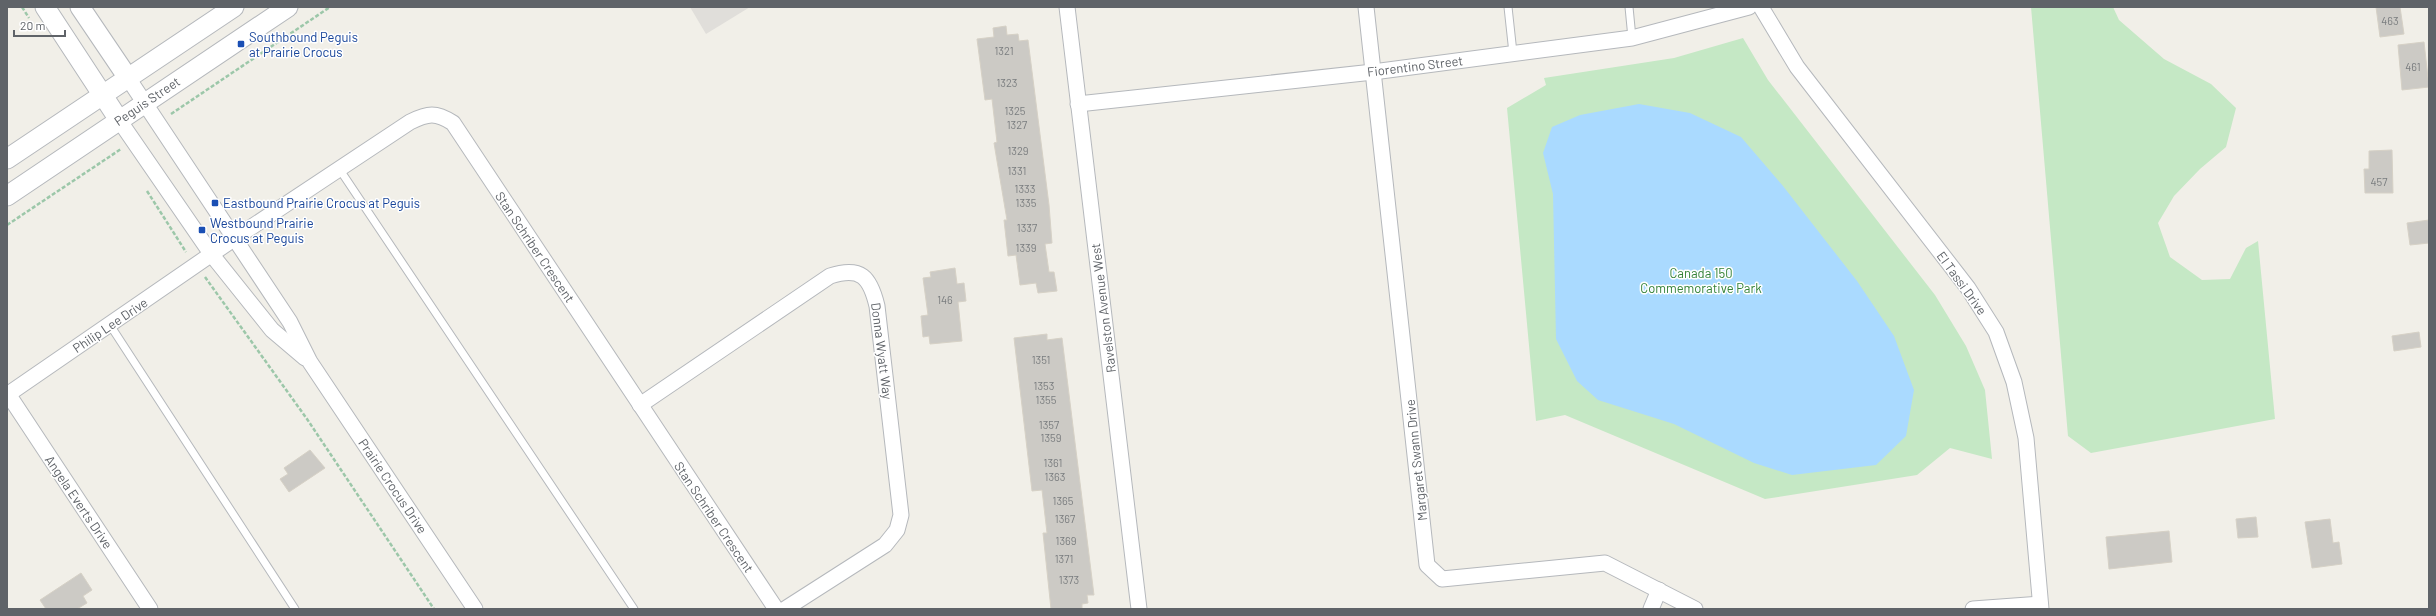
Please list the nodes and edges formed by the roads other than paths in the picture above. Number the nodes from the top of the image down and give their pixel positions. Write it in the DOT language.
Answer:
graph roads {
  1 [pos="45,7"];
  2 [pos="80,7"];
  3 [pos="234,7"];
  4 [pos="288,7"];
  5 [pos="1068,7"];
  6 [pos="1366,7"];
  7 [pos="1508,7"];
  8 [pos="1629,7"];
  9 [pos="1749,7"];
  10 [pos="1761,7"];
  11 [pos="1632,38"];
  12 [pos="1513,53"];
  13 [pos="1373,72"];
  14 [pos="128,78"];
  15 [pos="102,94"];
  16 [pos="144,104"];
  17 [pos="1078,104"];
  18 [pos="112,125"];
  19 [pos="7,159"];
  20 [pos="340,170"];
  21 [pos="7,196"];
  22 [pos="236,238"];
  23 [pos="212,255"];
  24 [pos="110,326"];
  25 [pos="310,362"];
  26 [pos="7,395"];
  27 [pos="640,405"];
  28 [pos="1659,590"];
  29 [pos="2041,606"];
  30 [pos="150,609"];
  31 [pos="295,609"];
  32 [pos="475,609"];
  33 [pos="634,609"];
  34 [pos="776,609"];
  35 [pos="785,609"];
  36 [pos="1139,609"];
  37 [pos="1651,609"];
  38 [pos="1695,609"];
  39 [pos="1973,609"];
  1 -- 15 [label="street"];
  2 -- 14 [label="street"];
  3 -- 14 [label="street"];
  4 -- 16 [label="street, Peguis Street"];
  5 -- 17 [label="street, Ravelston Avenue West"];
  6 -- 13 [label="street, Margaret Swann Drive"];
  7 -- 12 [label="lane"];
  8 -- 11 [label="lane"];
  9 -- 11 [label="street, Fiorentino Street"];
  10 -- 29 [label="street, El Tassi Drive"];
  11 -- 12 [label="street, Fiorentino Street"];
  12 -- 13 [label="street, Fiorentino Street"];
  13 -- 17 [label="street, Fiorentino Street"];
  13 -- 28 [label="street, Margaret Swann Drive"];
  14 -- 15 [label="street"];
  14 -- 16 [label="street, Prairie Crocus Drive"];
  15 -- 18 [label="street"];
  15 -- 19 [label="street"];
  16 -- 18 [label="street, Peguis Street"];
  16 -- 22 [label="street, Prairie Crocus Drive"];
  17 -- 36 [label="street, Ravelston Avenue West"];
  18 -- 21 [label="street, Peguis Street"];
  18 -- 23 [label="street, Prairie Crocus Drive"];
  20 -- 22 [label="street, Stan Schriber Crescent"];
  20 -- 27 [label="street, Stan Schriber Crescent"];
  20 -- 33 [label="lane"];
  22 -- 23 [label="street, Stan Schriber Crescent"];
  22 -- 25 [label="street, Prairie Crocus Drive"];
  23 -- 24 [label="street, Philip Lee Drive"];
  23 -- 25 [label="street, Prairie Crocus Drive"];
  24 -- 26 [label="street, Philip Lee Drive"];
  24 -- 31 [label="lane"];
  25 -- 32 [label="street, Prairie Crocus Drive"];
  26 -- 30 [label="street, Angela Everts Drive"];
  27 -- 34 [label="street, Stan Schriber Crescent"];
  27 -- 35 [label="street, Donna Wyatt Way"];
  28 -- 37 [label="street"];
  28 -- 38 [label="street, Margaret Swann Drive"];
  29 -- 39 [label="street"];
}
